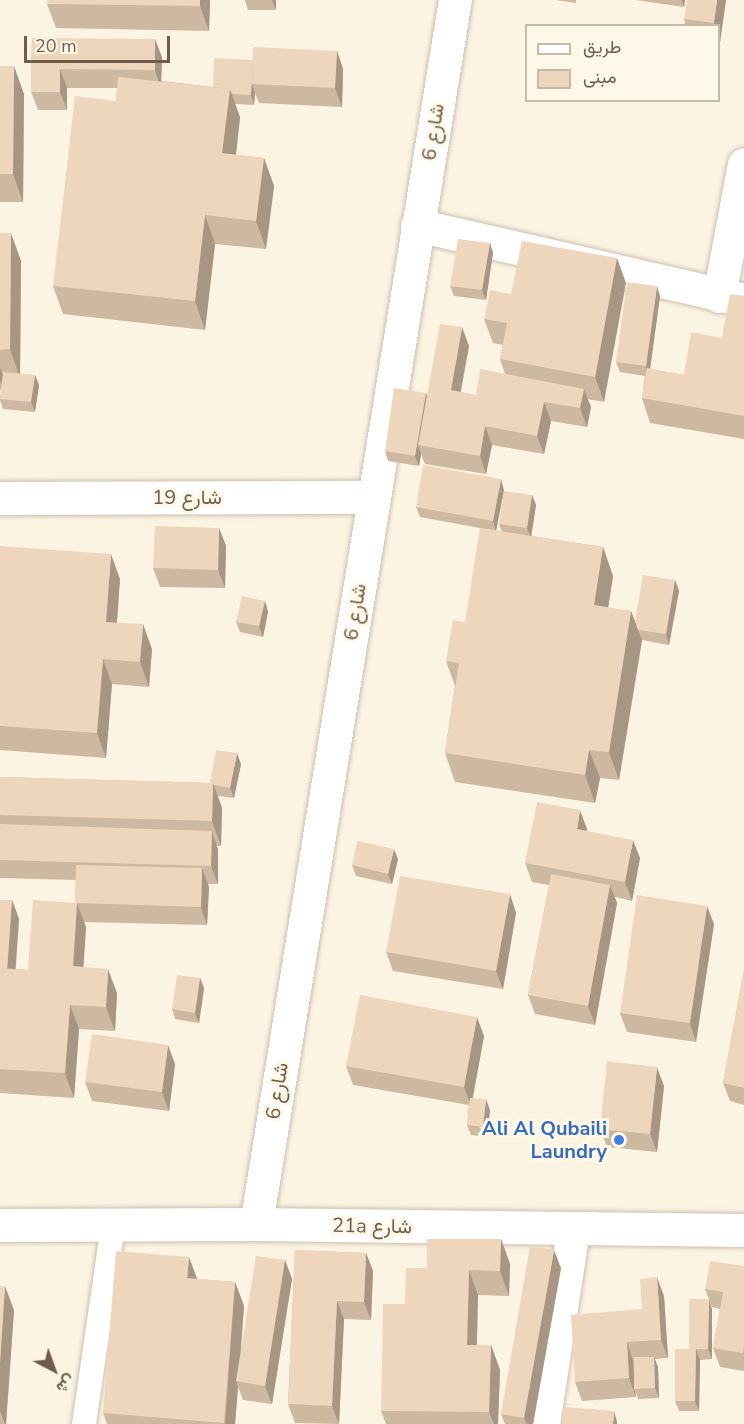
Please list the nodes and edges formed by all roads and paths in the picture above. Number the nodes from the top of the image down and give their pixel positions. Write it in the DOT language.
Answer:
graph roads {
  1 [pos="455,0"];
  2 [pos="744,164"];
  3 [pos="417,225"];
  4 [pos="731,298"];
  5 [pos="374,496"];
  6 [pos="0,498"];
  7 [pos="113,1224"];
  8 [pos="256,1224"];
  9 [pos="0,1225"];
  10 [pos="744,1230"];
  11 [pos="573,1231"];
  12 [pos="84,1424"];
  13 [pos="543,1424"];
  1 -- 3 [label="street, شارع 6"];
  2 -- 4 [label="street"];
  3 -- 4 [label="street"];
  3 -- 5 [label="street, شارع 6"];
  5 -- 6 [label="street, شارع 19"];
  5 -- 8 [label="street, شارع 6"];
  7 -- 8 [label="street, 21a شارع"];
  7 -- 9 [label="street, 21a شارع"];
  7 -- 12 [label="lane"];
  8 -- 11 [label="street, 21a شارع"];
  10 -- 11 [label="street, 21a شارع"];
  11 -- 13 [label="street"];
}
